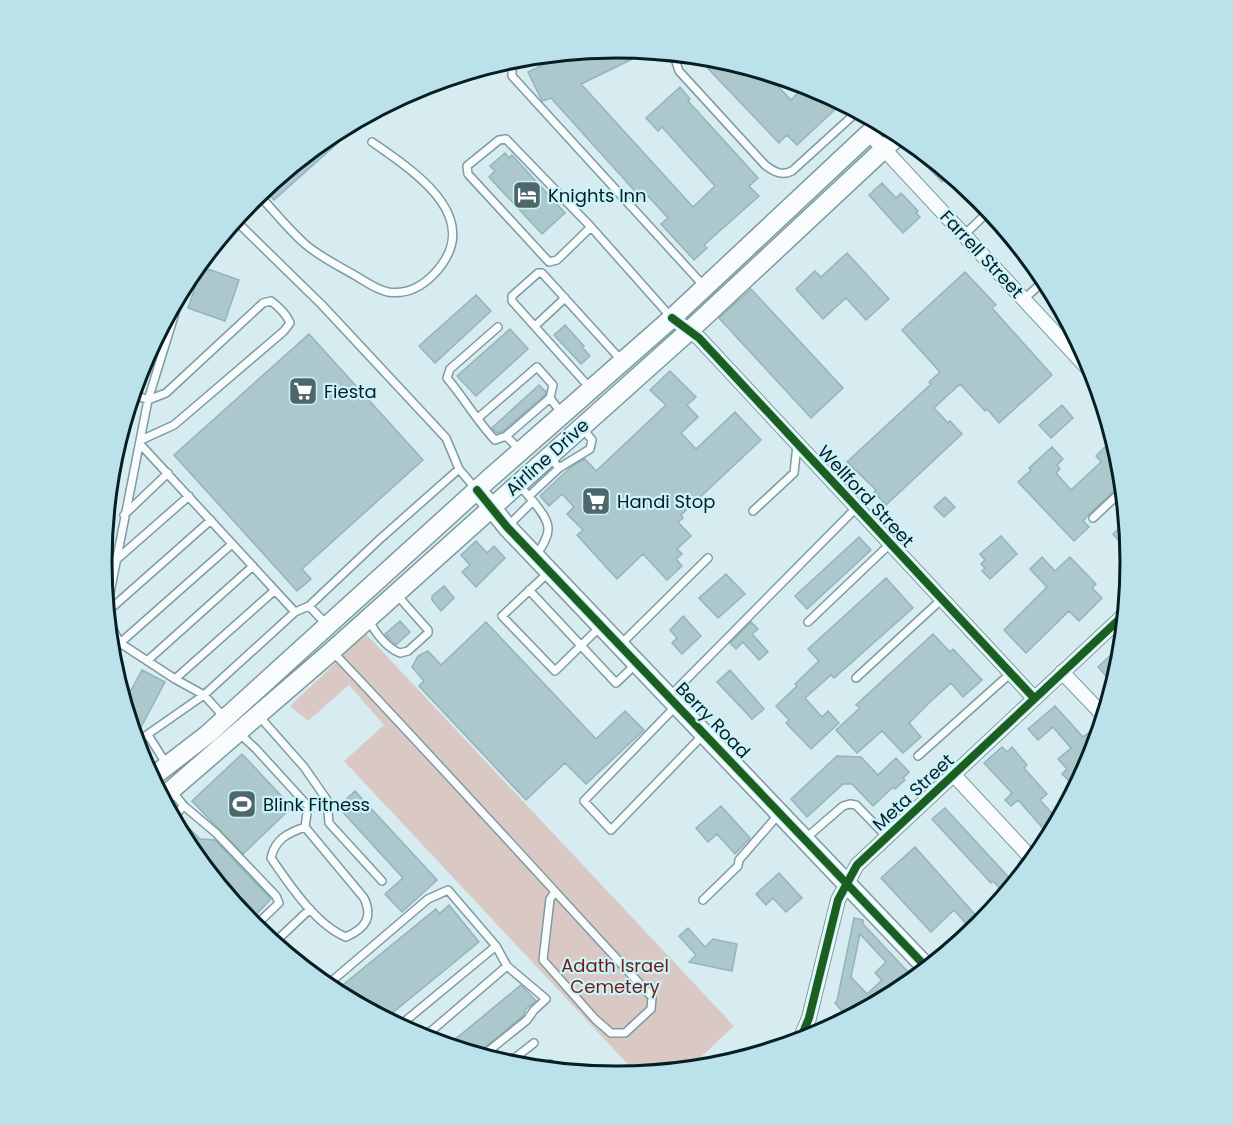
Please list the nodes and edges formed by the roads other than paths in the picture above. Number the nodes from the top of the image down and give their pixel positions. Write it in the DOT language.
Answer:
graph roads {
  1 [pos="676,62"];
  2 [pos="512,70"];
  3 [pos="852,117"];
  4 [pos="874,129"];
  5 [pos="876,131"];
  6 [pos="893,140"];
  7 [pos="372,142"];
  8 [pos="884,148"];
  9 [pos="265,201"];
  10 [pos="983,217"];
  11 [pos="774,223"];
  12 [pos="241,226"];
  13 [pos="591,227"];
  14 [pos="964,235"];
  15 [pos="787,238"];
  16 [pos="1038,286"];
  17 [pos="705,287"];
  18 [pos="565,298"];
  19 [pos="1024,299"];
  20 [pos="672,318"];
  21 [pos="535,326"];
  22 [pos="498,327"];
  23 [pos="170,328"];
  24 [pos="689,331"];
  25 [pos="1075,355"];
  26 [pos="622,361"];
  27 [pos="590,388"];
  28 [pos="140,397"];
  29 [pos="550,398"];
  30 [pos="148,400"];
  31 [pos="562,414"];
  32 [pos="478,418"];
  33 [pos="506,436"];
  34 [pos="141,442"];
  35 [pos="797,445"];
  36 [pos="521,450"];
  37 [pos="459,469"];
  38 [pos="168,473"];
  39 [pos="477,490"];
  40 [pos="527,494"];
  41 [pos="189,496"];
  42 [pos="1116,497"];
  43 [pos="492,508"];
  44 [pos="856,508"];
  45 [pos="753,511"];
  46 [pos="124,515"];
  47 [pos="1093,518"];
  48 [pos="211,520"];
  49 [pos="507,527"];
  50 [pos="232,544"];
  51 [pos="890,544"];
  52 [pos="536,556"];
  53 [pos="708,558"];
  54 [pos="112,559"];
  55 [pos="116,560"];
  56 [pos="253,566"];
  57 [pos="550,571"];
  58 [pos="113,577"];
  59 [pos="529,590"];
  60 [pos="274,591"];
  61 [pos="396,594"];
  62 [pos="942,599"];
  63 [pos="355,601"];
  64 [pos="115,603"];
  65 [pos="309,606"];
  66 [pos="295,612"];
  67 [pos="369,617"];
  68 [pos="808,622"];
  69 [pos="1117,622"];
  70 [pos="602,625"];
  71 [pos="328,626"];
  72 [pos="120,643"];
  73 [pos="621,644"];
  74 [pos="581,646"];
  75 [pos="332,651"];
  76 [pos="147,660"];
  77 [pos="638,662"];
  78 [pos="1062,672"];
  79 [pos="1011,673"];
  80 [pos="856,678"];
  81 [pos="175,679"];
  82 [pos="204,695"];
  83 [pos="1034,698"];
  84 [pos="674,700"];
  85 [pos="1098,710"];
  86 [pos="258,715"];
  87 [pos="225,718"];
  88 [pos="238,732"];
  89 [pos="705,733"];
  90 [pos="148,735"];
  91 [pos="144,737"];
  92 [pos="918,756"];
  93 [pos="168,765"];
  94 [pos="158,772"];
  95 [pos="953,774"];
  96 [pos="168,793"];
  97 [pos="170,796"];
  98 [pos="184,806"];
  99 [pos="179,811"];
  100 [pos="781,812"];
  101 [pos="305,826"];
  102 [pos="887,837"];
  103 [pos="806,838"];
  104 [pos="1028,854"];
  105 [pos="382,881"];
  106 [pos="847,883"];
  107 [pos="555,892"];
  108 [pos="704,900"];
  109 [pos="310,909"];
  110 [pos="261,920"];
  111 [pos="280,938"];
  112 [pos="496,946"];
  113 [pos="922,963"];
  114 [pos="507,966"];
  115 [pos="333,980"];
  116 [pos="406,1020"];
  117 [pos="804,1030"];
  118 [pos="431,1031"];
  119 [pos="534,1043"];
  120 [pos="490,1050"];
  121 [pos="516,1057"];
  1 -- 3 [label="lane"];
  2 -- 17 [label="lane"];
  4 -- 11 [label="main road, Airline Drive"];
  5 -- 8 [label="street, Farrell Street"];
  6 -- 8 [label="main road, Airline Drive"];
  7 -- 9 [label="lane"];
  8 -- 14 [label="street, Farrell Street"];
  8 -- 15 [label="main road, Airline Drive"];
  10 -- 14 [label="lane"];
  11 -- 15 [label="main road"];
  11 -- 17 [label="main road, Airline Drive"];
  12 -- 37 [label="lane"];
  13 -- 13 [label="lane"];
  13 -- 20 [label="lane"];
  14 -- 19 [label="street, Farrell Street"];
  15 -- 24 [label="main road, Airline Drive"];
  16 -- 19 [label="lane"];
  17 -- 20 [label="main road, Airline Drive"];
  18 -- 21 [label="lane"];
  18 -- 21 [label="lane"];
  18 -- 26 [label="lane"];
  19 -- 25 [label="street, Farrell Street"];
  20 -- 24 [label="street, Wellford Street"];
  20 -- 26 [label="main road, Airline Drive"];
  21 -- 27 [label="lane"];
  22 -- 32 [label="lane"];
  23 -- 30 [label="lane"];
  24 -- 35 [label="street, Wellford Street"];
  24 -- 40 [label="main road, Airline Drive"];
  26 -- 27 [label="main road, Airline Drive"];
  27 -- 31 [label="main road, Airline Drive"];
  28 -- 30 [label="lane"];
  29 -- 31 [label="lane"];
  29 -- 32 [label="lane"];
  29 -- 33 [label="lane"];
  30 -- 34 [label="lane"];
  30 -- 34 [label="lane"];
  31 -- 36 [label="main road, Airline Drive"];
  32 -- 33 [label="lane"];
  33 -- 36 [label="lane"];
  34 -- 38 [label="lane"];
  34 -- 46 [label="lane"];
  35 -- 44 [label="street, Wellford Street"];
  35 -- 45 [label="lane"];
  36 -- 39 [label="main road, Airline Drive"];
  37 -- 39 [label="lane"];
  37 -- 65 [label="lane"];
  38 -- 41 [label="lane"];
  38 -- 46 [label="lane"];
  39 -- 43 [label="main road, Berry Road"];
  39 -- 63 [label="main road, Airline Drive"];
  40 -- 43 [label="main road, Airline Drive"];
  40 -- 49 [label="lane"];
  40 -- 52 [label="lane"];
  41 -- 48 [label="lane"];
  41 -- 55 [label="lane"];
  42 -- 47 [label="lane"];
  43 -- 49 [label="main road, Berry Road"];
  43 -- 61 [label="main road, Airline Drive"];
  44 -- 51 [label="street, Wellford Street"];
  44 -- 84 [label="lane"];
  46 -- 55 [label="lane"];
  48 -- 50 [label="lane"];
  48 -- 64 [label="lane"];
  49 -- 52 [label="main road, Berry Road"];
  50 -- 56 [label="lane"];
  50 -- 72 [label="lane"];
  51 -- 62 [label="street, Wellford Street"];
  51 -- 68 [label="lane"];
  52 -- 57 [label="main road, Berry Road"];
  53 -- 73 [label="lane"];
  54 -- 55 [label="lane"];
  55 -- 58 [label="lane"];
  56 -- 60 [label="lane"];
  56 -- 76 [label="lane"];
  57 -- 59 [label="lane"];
  57 -- 70 [label="main road, Berry Road"];
  59 -- 74 [label="lane"];
  59 -- 74 [label="lane"];
  60 -- 66 [label="lane"];
  60 -- 81 [label="lane"];
  61 -- 67 [label="main road, Airline Drive"];
  61 -- 67 [label="lane"];
  62 -- 79 [label="street, Wellford Street"];
  62 -- 80 [label="lane"];
  63 -- 67 [label="main road"];
  63 -- 71 [label="main road, Airline Drive"];
  65 -- 66 [label="lane"];
  65 -- 71 [label="lane"];
  66 -- 82 [label="lane"];
  67 -- 75 [label="main road, Airline Drive"];
  69 -- 78 [label="street, Meta Street"];
  70 -- 73 [label="main road, Berry Road"];
  70 -- 74 [label="lane"];
  71 -- 87 [label="main road, Airline Drive"];
  72 -- 76 [label="lane"];
  73 -- 77 [label="main road, Berry Road"];
  74 -- 77 [label="lane"];
  75 -- 86 [label="main road, Airline Drive"];
  75 -- 107 [label="lane"];
  76 -- 81 [label="lane"];
  77 -- 84 [label="main road, Berry Road"];
  78 -- 83 [label="street, Meta Street"];
  78 -- 85 [label="street"];
  79 -- 83 [label="street, Wellford Street"];
  79 -- 92 [label="lane"];
  81 -- 82 [label="lane"];
  82 -- 87 [label="lane"];
  82 -- 90 [label="lane"];
  83 -- 95 [label="street, Meta Street"];
  84 -- 89 [label="main road, Berry Road"];
  84 -- 89 [label="lane"];
  86 -- 88 [label="main road, Airline Drive"];
  86 -- 105 [label="lane"];
  87 -- 88 [label="main road"];
  87 -- 93 [label="main road, Airline Drive"];
  88 -- 96 [label="main road, Airline Drive"];
  88 -- 101 [label="lane"];
  89 -- 100 [label="main road, Berry Road"];
  90 -- 91 [label="lane"];
  90 -- 93 [label="lane"];
  93 -- 94 [label="main road, Airline Drive"];
  95 -- 102 [label="street, Meta Street"];
  95 -- 104 [label="street"];
  97 -- 98 [label="lane"];
  98 -- 99 [label="lane"];
  98 -- 110 [label="lane"];
  100 -- 103 [label="main road, Berry Road"];
  100 -- 108 [label="lane"];
  101 -- 109 [label="lane"];
  101 -- 109 [label="lane"];
  102 -- 103 [label="lane"];
  102 -- 106 [label="street, Meta Street"];
  103 -- 106 [label="main road, Berry Road"];
  106 -- 113 [label="main road, Berry Road"];
  106 -- 117 [label="street, Meta Street"];
  107 -- 107 [label="lane"];
  109 -- 111 [label="lane"];
  112 -- 114 [label="lane"];
  112 -- 115 [label="lane"];
  112 -- 116 [label="lane"];
  114 -- 118 [label="lane"];
  114 -- 120 [label="lane"];
  119 -- 121 [label="lane"];
}
